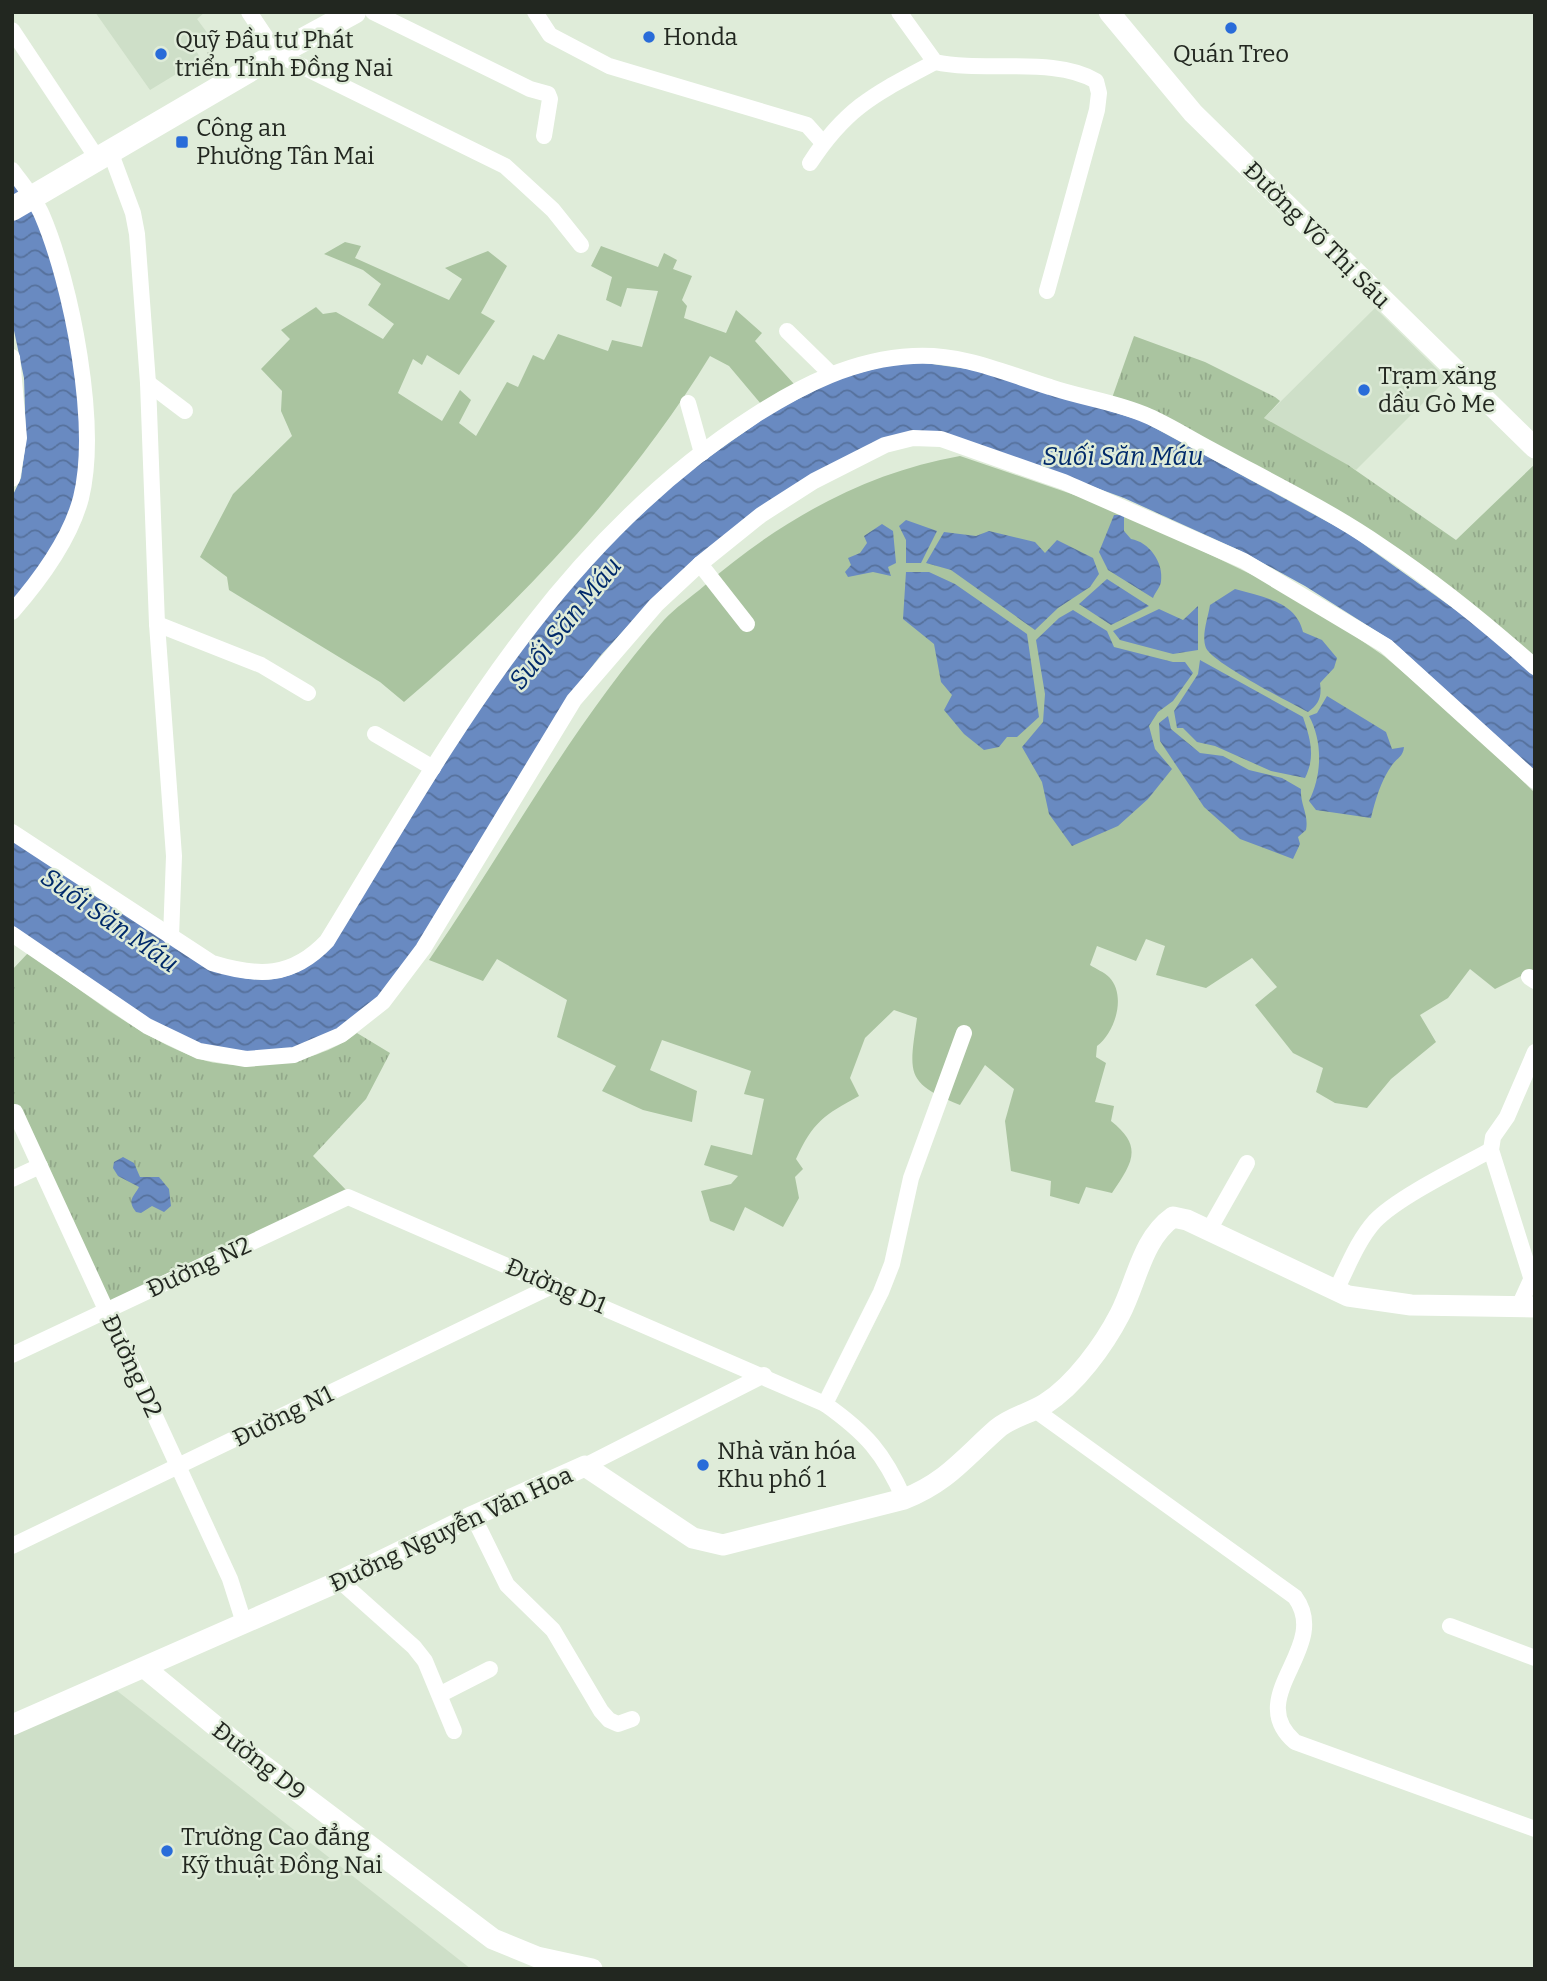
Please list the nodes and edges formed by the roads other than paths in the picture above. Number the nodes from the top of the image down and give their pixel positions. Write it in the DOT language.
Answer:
graph roads {
  1 [pos="249,12"];
  2 [pos="354,12"];
  3 [pos="373,12"];
  4 [pos="535,12"];
  5 [pos="899,12"];
  6 [pos="1109,12"];
  7 [pos="12,30"];
  8 [pos="277,54"];
  9 [pos="936,62"];
  10 [pos="544,136"];
  11 [pos="823,143"];
  12 [pos="103,155"];
  13 [pos="810,163"];
  14 [pos="12,170"];
  15 [pos="22,204"];
  16 [pos="581,244"];
  17 [pos="1047,291"];
  18 [pos="787,331"];
  19 [pos="12,357"];
  20 [pos="831,374"];
  21 [pos="148,383"];
  22 [pos="688,404"];
  23 [pos="185,411"];
  24 [pos="1535,448"];
  25 [pos="702,453"];
  26 [pos="12,479"];
  27 [pos="700,564"];
  28 [pos="12,612"];
  29 [pos="157,624"];
  30 [pos="747,624"];
  31 [pos="1535,667"];
  32 [pos="308,692"];
  33 [pos="375,734"];
  34 [pos="433,768"];
  35 [pos="1535,781"];
  36 [pos="12,832"];
  37 [pos="12,934"];
  38 [pos="171,937"];
  39 [pos="964,1033"];
  40 [pos="1535,1052"];
  41 [pos="15,1112"];
  42 [pos="1491,1150"];
  43 [pos="1247,1163"];
  44 [pos="40,1166"];
  45 [pos="12,1179"];
  46 [pos="348,1197"];
  47 [pos="1209,1230"];
  48 [pos="1533,1274"];
  49 [pos="554,1285"];
  50 [pos="1335,1292"];
  51 [pos="1527,1306"];
  52 [pos="107,1311"];
  53 [pos="12,1355"];
  54 [pos="764,1375"];
  55 [pos="825,1404"];
  56 [pos="1035,1410"];
  57 [pos="585,1466"];
  58 [pos="179,1467"];
  59 [pos="904,1499"];
  60 [pos="473,1516"];
  61 [pos="12,1546"];
  62 [pos="340,1581"];
  63 [pos="244,1623"];
  64 [pos="1450,1626"];
  65 [pos="1535,1658"];
  66 [pos="146,1669"];
  67 [pos="490,1669"];
  68 [pos="441,1694"];
  69 [pos="632,1719"];
  70 [pos="12,1726"];
  71 [pos="454,1731"];
  72 [pos="1535,1829"];
  73 [pos="592,1969"];
  1 -- 8 [label="street"];
  2 -- 8 [label="main road"];
  3 -- 10 [label="street"];
  4 -- 11 [label="street"];
  5 -- 9 [label="street"];
  6 -- 24 [label="street, Đường Võ Thị Sáu"];
  7 -- 12 [label="street"];
  8 -- 12 [label="main road"];
  8 -- 16 [label="street"];
  9 -- 11 [label="street"];
  9 -- 17 [label="street"];
  11 -- 13 [label="street"];
  12 -- 15 [label="main road"];
  12 -- 21 [label="street"];
  14 -- 15 [label="street"];
  15 -- 28 [label="street"];
  18 -- 20 [label="street"];
  19 -- 26 [label="street"];
  20 -- 25 [label="street"];
  20 -- 31 [label="street"];
  21 -- 23 [label="street"];
  21 -- 29 [label="street"];
  22 -- 25 [label="street"];
  25 -- 34 [label="street"];
  27 -- 30 [label="street"];
  27 -- 35 [label="street"];
  27 -- 37 [label="street"];
  29 -- 32 [label="street"];
  29 -- 38 [label="street"];
  33 -- 34 [label="street"];
  34 -- 38 [label="street"];
  36 -- 38 [label="street"];
  39 -- 55 [label="street"];
  40 -- 42 [label="street"];
  41 -- 44 [label="street, Đường D2"];
  42 -- 48 [label="street"];
  42 -- 50 [label="street"];
  43 -- 47 [label="street"];
  44 -- 45 [label="street"];
  44 -- 52 [label="street, Đường D2"];
  46 -- 49 [label="street, Đường D1"];
  46 -- 52 [label="street, Đường N2"];
  47 -- 50 [label="street, Đường Nguyễn Văn Hoa"];
  47 -- 56 [label="street, Đường Nguyễn Văn Hoa"];
  48 -- 51 [label="street"];
  49 -- 54 [label="street, Đường D1"];
  49 -- 58 [label="street, Đường N1"];
  50 -- 51 [label="street, Đường Nguyễn Văn Hoa"];
  52 -- 53 [label="street, Đường N2"];
  52 -- 58 [label="street, Đường D2"];
  54 -- 55 [label="street, Đường D1"];
  54 -- 57 [label="street"];
  55 -- 59 [label="street, Đường D1"];
  56 -- 59 [label="street, Đường Nguyễn Văn Hoa"];
  56 -- 72 [label="street"];
  57 -- 59 [label="street, Đường Nguyễn Văn Hoa"];
  57 -- 60 [label="street, Đường Nguyễn Văn Hoa"];
  58 -- 61 [label="street, Đường N1"];
  58 -- 63 [label="street, Đường D2"];
  60 -- 62 [label="street, Đường Nguyễn Văn Hoa"];
  60 -- 69 [label="street"];
  62 -- 63 [label="street, Đường Nguyễn Văn Hoa"];
  62 -- 68 [label="street"];
  63 -- 66 [label="street, Đường Nguyễn Văn Hoa"];
  64 -- 65 [label="street"];
  66 -- 70 [label="street, Đường Nguyễn Văn Hoa"];
  66 -- 73 [label="street, Đường D9"];
  67 -- 68 [label="street"];
  68 -- 71 [label="street"];
}
